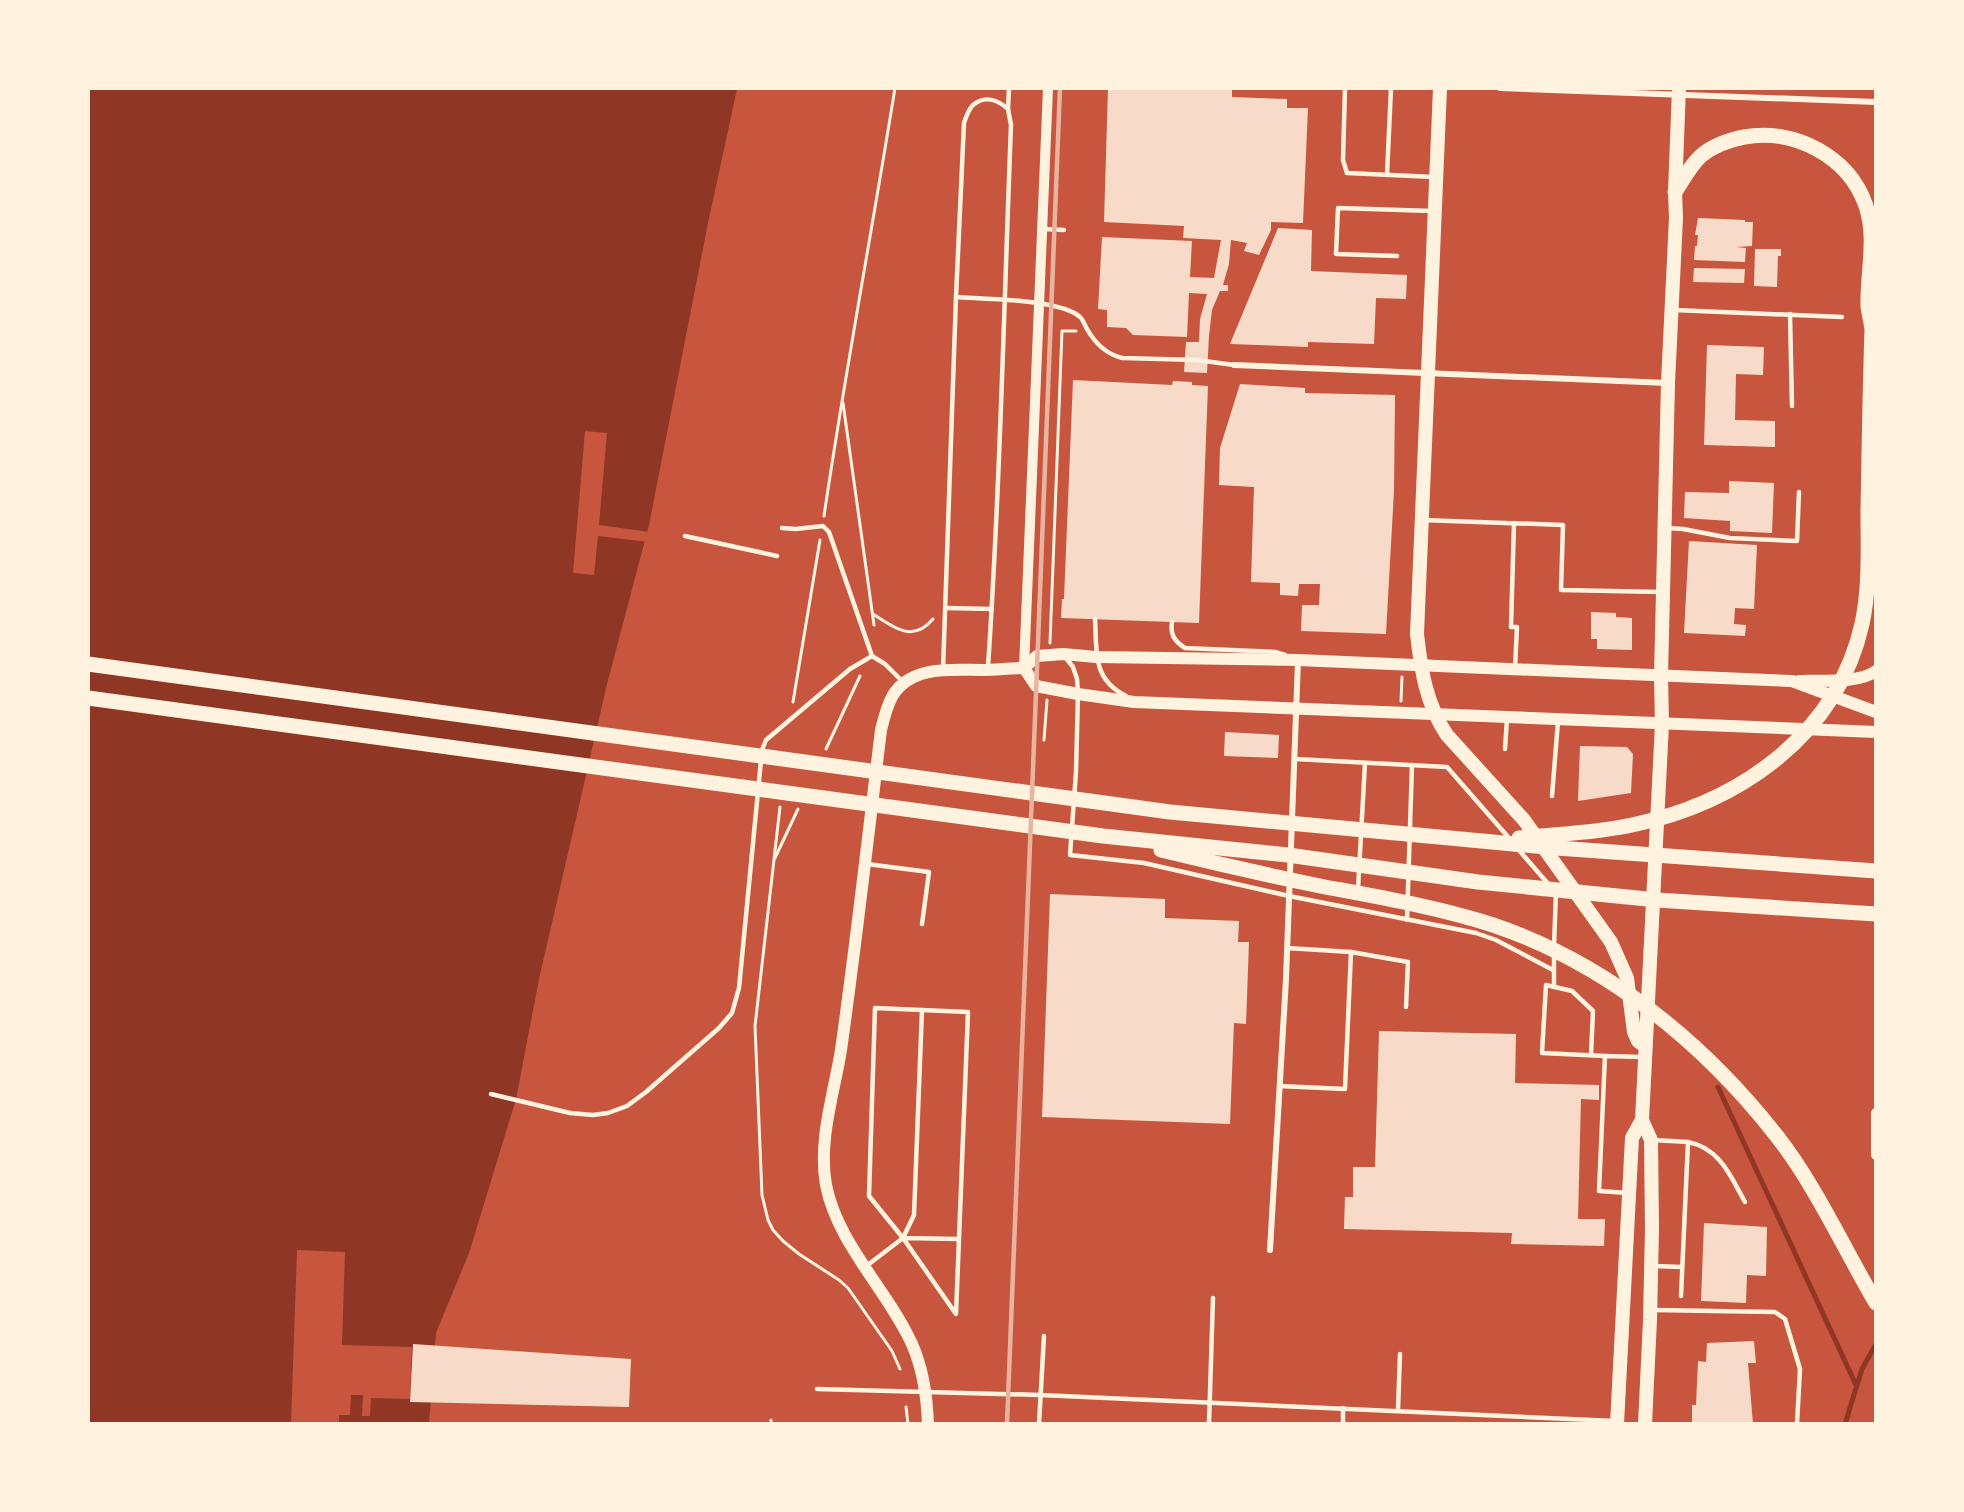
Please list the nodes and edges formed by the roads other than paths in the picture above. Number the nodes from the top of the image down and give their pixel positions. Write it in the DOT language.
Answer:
graph roads {
  1 [pos="1009,88"];
  2 [pos="1048,88"];
  3 [pos="1345,88"];
  4 [pos="1391,88"];
  5 [pos="1440,88"];
  6 [pos="1500,88"];
  7 [pos="1678,91"];
  8 [pos="1875,102"];
  9 [pos="1008,109"];
  10 [pos="1387,175"];
  11 [pos="1437,177"];
  12 [pos="1675,192"];
  13 [pos="1435,212"];
  14 [pos="1042,229"];
  15 [pos="1064,230"];
  16 [pos="1397,256"];
  17 [pos="956,297"];
  18 [pos="1005,300"];
  19 [pos="1039,303"];
  20 [pos="1672,310"];
  21 [pos="1790,314"];
  22 [pos="1842,316"];
  23 [pos="1874,324"];
  24 [pos="1234,365"];
  25 [pos="1429,372"];
  26 [pos="1668,383"];
  27 [pos="1792,406"];
  28 [pos="1799,492"];
  29 [pos="1422,520"];
  30 [pos="1514,524"];
  31 [pos="782,528"];
  32 [pos="1665,528"];
  33 [pos="685,536"];
  34 [pos="777,556"];
  35 [pos="1664,592"];
  36 [pos="946,606"];
  37 [pos="992,609"];
  38 [pos="1095,618"];
  39 [pos="1172,622"];
  40 [pos="1063,654"];
  41 [pos="872,656"];
  42 [pos="1096,657"];
  43 [pos="1298,660"];
  44 [pos="88,664"];
  45 [pos="1420,665"];
  46 [pos="1024,668"];
  47 [pos="1515,669"];
  48 [pos="943,670"];
  49 [pos="987,670"];
  50 [pos="1875,671"];
  51 [pos="1661,676"];
  52 [pos="1792,681"];
  53 [pos="905,683"];
  54 [pos="1078,694"];
  55 [pos="88,698"];
  56 [pos="1140,702"];
  57 [pos="1297,710"];
  58 [pos="1875,712"];
  59 [pos="1435,715"];
  60 [pos="1507,718"];
  61 [pos="1558,720"];
  62 [pos="1662,724"];
  63 [pos="1875,732"];
  64 [pos="1505,749"];
  65 [pos="1295,759"];
  66 [pos="1365,763"];
  67 [pos="1413,765"];
  68 [pos="1552,796"];
  69 [pos="1103,836"];
  70 [pos="1487,841"];
  71 [pos="865,863"];
  72 [pos="1875,871"];
  73 [pos="1290,896"];
  74 [pos="1357,910"];
  75 [pos="1875,914"];
  76 [pos="1407,920"];
  77 [pos="922,924"];
  78 [pos="1287,948"];
  79 [pos="1351,952"];
  80 [pos="1553,970"];
  81 [pos="1554,987"];
  82 [pos="1406,1007"];
  83 [pos="922,1010"];
  84 [pos="1645,1052"];
  85 [pos="1591,1056"];
  86 [pos="1605,1056"];
  87 [pos="1279,1086"];
  88 [pos="491,1094"];
  89 [pos="1875,1113"];
  90 [pos="1642,1120"];
  91 [pos="1651,1140"];
  92 [pos="1688,1142"];
  93 [pos="1875,1149"];
  94 [pos="1875,1155"];
  95 [pos="1629,1193"];
  96 [pos="1745,1202"];
  97 [pos="903,1238"];
  98 [pos="959,1239"];
  99 [pos="1270,1250"];
  100 [pos="1651,1266"];
  101 [pos="865,1267"];
  102 [pos="1682,1267"];
  103 [pos="1681,1296"];
  104 [pos="1213,1298"];
  105 [pos="1875,1303"];
  106 [pos="1650,1310"];
  107 [pos="1044,1336"];
  108 [pos="1400,1354"];
  109 [pos="817,1389"];
  110 [pos="926,1392"];
  111 [pos="1040,1395"];
  112 [pos="1210,1402"];
  113 [pos="1343,1408"];
  114 [pos="1398,1410"];
  115 [pos="1617,1422"];
  116 [pos="928,1424"];
  117 [pos="1039,1424"];
  118 [pos="1209,1424"];
  119 [pos="1343,1424"];
  120 [pos="1646,1424"];
  121 [pos="1797,1424"];
  1 -- 9 [label="lane"];
  2 -- 14 [label="street"];
  3 -- 10 [label="lane"];
  4 -- 10 [label="lane"];
  5 -- 11 [label="main road"];
  6 -- 7 [label="street"];
  7 -- 8 [label="street"];
  7 -- 12 [label="main road"];
  9 -- 17 [label="lane"];
  9 -- 18 [label="lane"];
  10 -- 11 [label="lane"];
  11 -- 13 [label="main road"];
  12 -- 20 [label="main road"];
  12 -- 23 [label="highway"];
  13 -- 16 [label="lane"];
  13 -- 25 [label="main road"];
  14 -- 15 [label="lane"];
  14 -- 19 [label="street"];
  17 -- 18 [label="lane"];
  17 -- 36 [label="lane"];
  18 -- 19 [label="lane"];
  18 -- 37 [label="lane"];
  19 -- 24 [label="lane"];
  19 -- 46 [label="street"];
  20 -- 21 [label="lane"];
  20 -- 26 [label="main road"];
  21 -- 22 [label="lane"];
  21 -- 27 [label="lane"];
  23 -- 70 [label="highway"];
  24 -- 25 [label="street"];
  25 -- 26 [label="street"];
  25 -- 29 [label="main road"];
  26 -- 32 [label="main road"];
  28 -- 32 [label="lane"];
  29 -- 30 [label="lane"];
  29 -- 45 [label="main road"];
  30 -- 35 [label="lane"];
  30 -- 47 [label="lane"];
  31 -- 41 [label="lane"];
  32 -- 35 [label="main road"];
  33 -- 34 [label="lane"];
  35 -- 51 [label="main road"];
  36 -- 37 [label="lane"];
  36 -- 48 [label="lane"];
  37 -- 49 [label="lane"];
  38 -- 42 [label="lane"];
  39 -- 43 [label="lane"];
  40 -- 42 [label="main road"];
  40 -- 46 [label="main road"];
  40 -- 54 [label="lane"];
  41 -- 53 [label="lane"];
  41 -- 88 [label="lane"];
  42 -- 43 [label="main road"];
  42 -- 56 [label="lane"];
  43 -- 45 [label="main road"];
  43 -- 57 [label="street"];
  44 -- 70 [label="highway"];
  45 -- 47 [label="main road"];
  45 -- 59 [label="main road"];
  46 -- 49 [label="main road"];
  46 -- 54 [label="main road"];
  47 -- 51 [label="main road"];
  48 -- 49 [label="main road"];
  48 -- 53 [label="main road"];
  50 -- 52 [label="main road"];
  51 -- 52 [label="main road"];
  51 -- 62 [label="main road"];
  52 -- 58 [label="main road"];
  53 -- 71 [label="main road"];
  54 -- 56 [label="main road"];
  54 -- 73 [label="lane"];
  55 -- 69 [label="highway"];
  56 -- 57 [label="main road"];
  57 -- 59 [label="main road"];
  57 -- 65 [label="street"];
  59 -- 60 [label="main road"];
  59 -- 84 [label="main road"];
  60 -- 61 [label="main road"];
  60 -- 64 [label="lane"];
  61 -- 62 [label="main road"];
  61 -- 68 [label="lane"];
  62 -- 63 [label="main road"];
  62 -- 84 [label="main road"];
  65 -- 66 [label="lane"];
  65 -- 73 [label="street"];
  66 -- 67 [label="lane"];
  66 -- 74 [label="lane"];
  67 -- 76 [label="lane"];
  67 -- 80 [label="lane"];
  69 -- 75 [label="highway"];
  69 -- 105 [label="highway"];
  70 -- 72 [label="highway"];
  71 -- 77 [label="lane"];
  71 -- 101 [label="main road"];
  73 -- 74 [label="lane"];
  73 -- 78 [label="street"];
  74 -- 76 [label="lane"];
  76 -- 80 [label="lane"];
  78 -- 79 [label="lane"];
  78 -- 87 [label="street"];
  79 -- 82 [label="lane"];
  79 -- 87 [label="lane"];
  80 -- 81 [label="lane"];
  81 -- 85 [label="lane"];
  81 -- 85 [label="lane"];
  83 -- 97 [label="lane"];
  83 -- 97 [label="lane"];
  83 -- 98 [label="lane"];
  84 -- 86 [label="lane"];
  84 -- 90 [label="main road"];
  85 -- 86 [label="lane"];
  86 -- 95 [label="lane"];
  87 -- 99 [label="street"];
  89 -- 93 [label="street"];
  90 -- 91 [label="main road"];
  90 -- 95 [label="main road"];
  91 -- 92 [label="lane"];
  91 -- 100 [label="main road"];
  92 -- 96 [label="lane"];
  92 -- 102 [label="lane"];
  93 -- 94 [label="street"];
  95 -- 115 [label="main road"];
  97 -- 98 [label="lane"];
  97 -- 98 [label="lane"];
  97 -- 101 [label="lane"];
  100 -- 102 [label="lane"];
  100 -- 106 [label="main road"];
  101 -- 110 [label="main road"];
  102 -- 103 [label="lane"];
  104 -- 112 [label="lane"];
  106 -- 120 [label="main road"];
  106 -- 121 [label="lane"];
  107 -- 111 [label="lane"];
  108 -- 114 [label="lane"];
  109 -- 110 [label="lane"];
  110 -- 111 [label="lane"];
  110 -- 116 [label="main road"];
  111 -- 112 [label="lane"];
  111 -- 117 [label="lane"];
  112 -- 113 [label="lane"];
  112 -- 118 [label="lane"];
  113 -- 114 [label="lane"];
  113 -- 119 [label="lane"];
  114 -- 115 [label="lane"];
}
